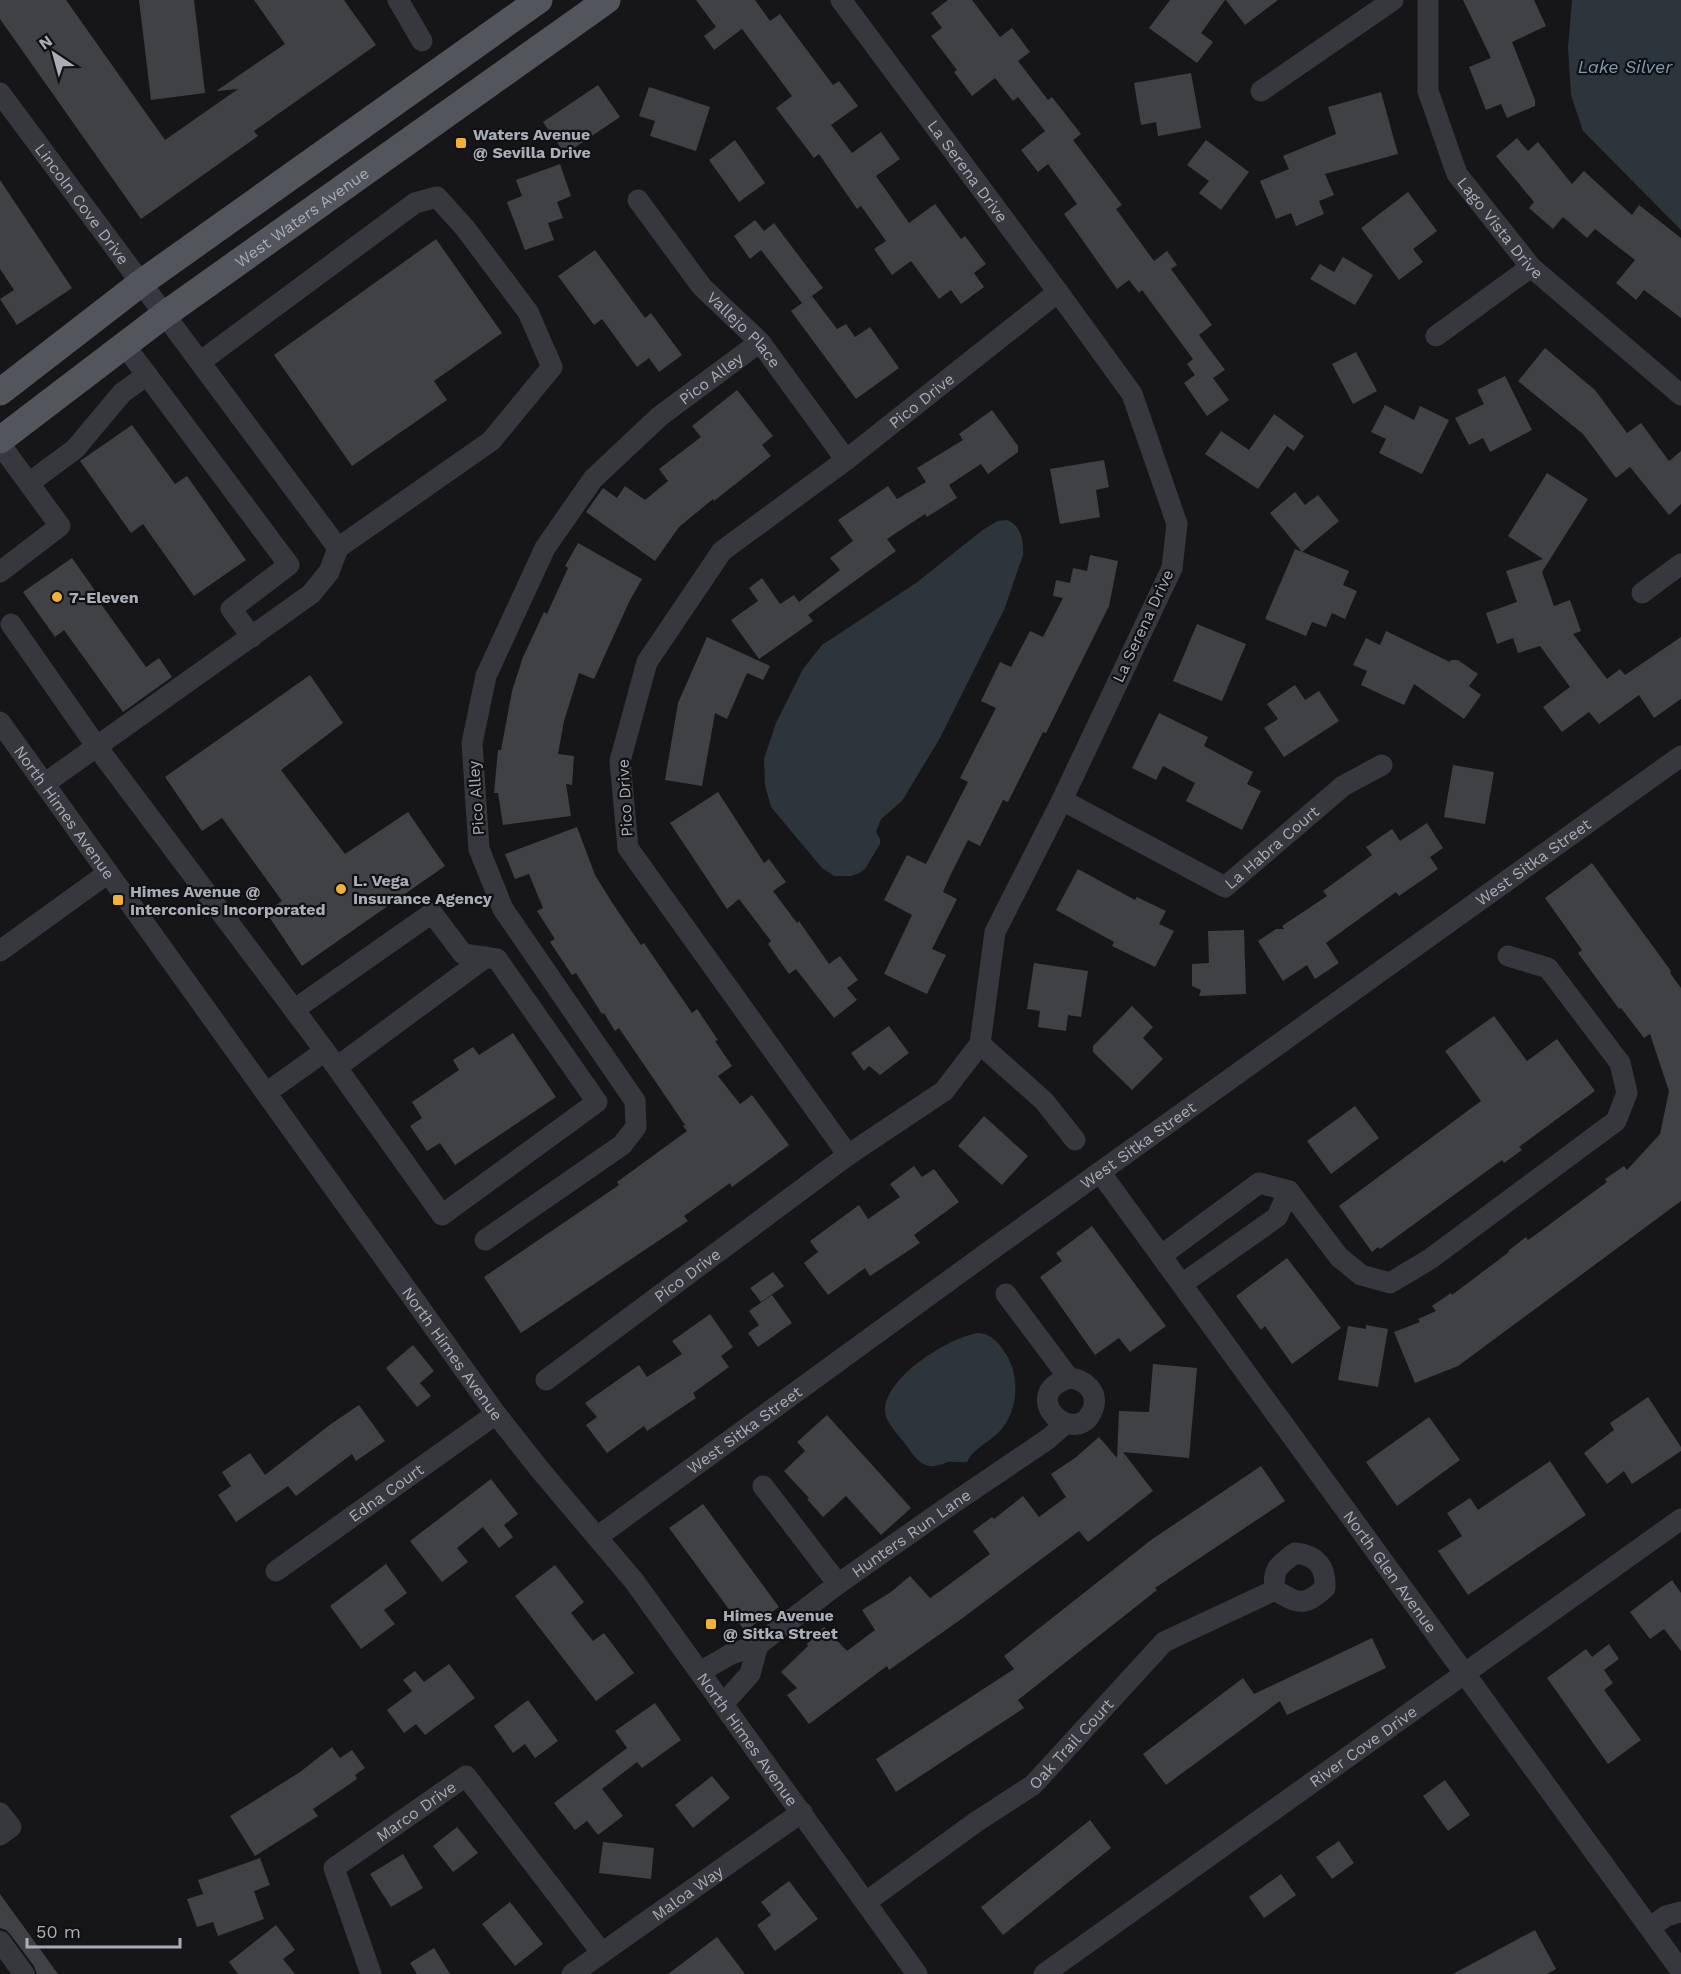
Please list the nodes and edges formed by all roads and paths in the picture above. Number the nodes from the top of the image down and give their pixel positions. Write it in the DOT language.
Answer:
graph roads {
  1 [pos="398,0"];
  2 [pos="539,0"];
  3 [pos="608,0"];
  4 [pos="841,0"];
  5 [pos="1393,0"];
  6 [pos="1428,0"];
  7 [pos="422,41"];
  8 [pos="447,66"];
  9 [pos="1261,91"];
  10 [pos="0,93"];
  11 [pos="470,99"];
  12 [pos="638,200"];
  13 [pos="1531,267"];
  14 [pos="141,283"];
  15 [pos="1058,292"];
  16 [pos="164,315"];
  17 [pos="1436,336"];
  18 [pos="760,342"];
  19 [pos="124,345"];
  20 [pos="200,362"];
  21 [pos="147,375"];
  22 [pos="0,392"];
  23 [pos="1681,395"];
  24 [pos="0,442"];
  25 [pos="846,460"];
  26 [pos="29,483"];
  27 [pos="338,548"];
  28 [pos="1681,564"];
  29 [pos="0,572"];
  30 [pos="1642,593"];
  31 [pos="4,621"];
  32 [pos="252,637"];
  33 [pos="0,722"];
  34 [pos="97,747"];
  35 [pos="1681,756"];
  36 [pos="1382,765"];
  37 [pos="44,784"];
  38 [pos="1062,800"];
  39 [pos="108,873"];
  40 [pos="0,951"];
  41 [pos="1508,956"];
  42 [pos="486,957"];
  43 [pos="295,1009"];
  44 [pos="980,1044"];
  45 [pos="331,1059"];
  46 [pos="266,1093"];
  47 [pos="1075,1140"];
  48 [pos="848,1155"];
  49 [pos="1100,1172"];
  50 [pos="1289,1191"];
  51 [pos="485,1240"];
  52 [pos="1162,1255"];
  53 [pos="1182,1284"];
  54 [pos="1006,1294"];
  55 [pos="1069,1378"];
  56 [pos="546,1380"];
  57 [pos="496,1414"];
  58 [pos="1065,1424"];
  59 [pos="763,1486"];
  60 [pos="1681,1519"];
  61 [pos="597,1537"];
  62 [pos="276,1571"];
  63 [pos="838,1584"];
  64 [pos="1275,1590"];
  65 [pos="758,1645"];
  66 [pos="700,1672"];
  67 [pos="1465,1674"];
  68 [pos="723,1704"];
  69 [pos="802,1812"];
  70 [pos="0,1813"];
  71 [pos="0,1835"];
  72 [pos="866,1902"];
  73 [pos="1681,1912"];
  74 [pos="1650,1929"];
  75 [pos="0,1941"];
  76 [pos="602,1953"];
  77 [pos="1681,1971"];
  78 [pos="24,1974"];
  79 [pos="371,1974"];
  80 [pos="572,1974"];
  81 [pos="917,1974"];
  82 [pos="1044,1974"];
  1 -- 7 [label="street"];
  2 -- 8 [label="main road"];
  3 -- 11 [label="main road, West Waters Avenue"];
  4 -- 15 [label="street, La Serena Drive"];
  5 -- 9 [label="street"];
  6 -- 13 [label="street, Lago Vista Drive"];
  8 -- 11 [label="main road"];
  8 -- 14 [label="main road"];
  10 -- 14 [label="street, Lincoln Cove Drive"];
  11 -- 16 [label="main road, West Waters Avenue"];
  12 -- 18 [label="street, Vallejo Place"];
  13 -- 17 [label="street"];
  13 -- 23 [label="street, Lago Vista Drive"];
  14 -- 16 [label="street, Lincoln Cove Drive"];
  14 -- 22 [label="main road"];
  15 -- 25 [label="street, Pico Drive"];
  15 -- 38 [label="street, La Serena Drive"];
  16 -- 19 [label="main road, West Waters Avenue"];
  16 -- 20 [label="street, Lincoln Cove Drive"];
  18 -- 25 [label="street, Vallejo Place"];
  18 -- 51 [label="street, Pico Alley"];
  19 -- 21 [label="street"];
  19 -- 24 [label="main road, West Waters Avenue"];
  20 -- 27 [label="street, Lincoln Cove Drive"];
  20 -- 27 [label="street"];
  21 -- 26 [label="street"];
  21 -- 32 [label="street"];
  24 -- 26 [label="street"];
  25 -- 48 [label="street, Pico Drive"];
  26 -- 29 [label="street"];
  27 -- 32 [label="street"];
  28 -- 30 [label="street"];
  31 -- 34 [label="street"];
  32 -- 34 [label="street"];
  33 -- 37 [label="street, North Himes Avenue"];
  34 -- 37 [label="street"];
  34 -- 43 [label="street"];
  35 -- 49 [label="street, West Sitka Street"];
  36 -- 38 [label="street, La Habra Court"];
  37 -- 39 [label="street, North Himes Avenue"];
  38 -- 44 [label="street, La Serena Drive"];
  39 -- 40 [label="street"];
  39 -- 46 [label="street, North Himes Avenue"];
  41 -- 50 [label="street"];
  42 -- 43 [label="street"];
  42 -- 45 [label="street"];
  42 -- 45 [label="street"];
  43 -- 45 [label="street"];
  44 -- 47 [label="street"];
  44 -- 48 [label="street"];
  45 -- 46 [label="street"];
  46 -- 57 [label="street, North Himes Avenue"];
  48 -- 56 [label="street, Pico Drive"];
  49 -- 52 [label="street, North Glen Avenue"];
  49 -- 61 [label="street, West Sitka Street"];
  50 -- 52 [label="street"];
  50 -- 53 [label="street"];
  52 -- 53 [label="street, North Glen Avenue"];
  53 -- 67 [label="street, North Glen Avenue"];
  54 -- 55 [label="street, Hunters Run Lane"];
  55 -- 58 [label="street"];
  55 -- 58 [label="street, Hunters Run Lane"];
  57 -- 61 [label="street, North Himes Avenue"];
  57 -- 62 [label="street, Edna Court"];
  58 -- 63 [label="street, Hunters Run Lane"];
  59 -- 63 [label="street"];
  60 -- 67 [label="street, River Cove Drive"];
  61 -- 66 [label="street, North Himes Avenue"];
  63 -- 65 [label="street, Hunters Run Lane"];
  64 -- 72 [label="street, Oak Trail Court"];
  65 -- 66 [label="street, Hunters Run Lane"];
  65 -- 68 [label="street"];
  66 -- 68 [label="street, North Himes Avenue"];
  67 -- 74 [label="street, North Glen Avenue"];
  67 -- 82 [label="street, River Cove Drive"];
  68 -- 69 [label="street, North Himes Avenue"];
  69 -- 72 [label="street, North Himes Avenue"];
  69 -- 76 [label="street, Maloa Way"];
  70 -- 71 [label="street"];
  72 -- 81 [label="street, North Himes Avenue"];
  73 -- 74 [label="street"];
  74 -- 77 [label="street, North Glen Avenue"];
  75 -- 78 [label="street"];
  76 -- 79 [label="street, Marco Drive"];
  76 -- 80 [label="street, Maloa Way"];
}
